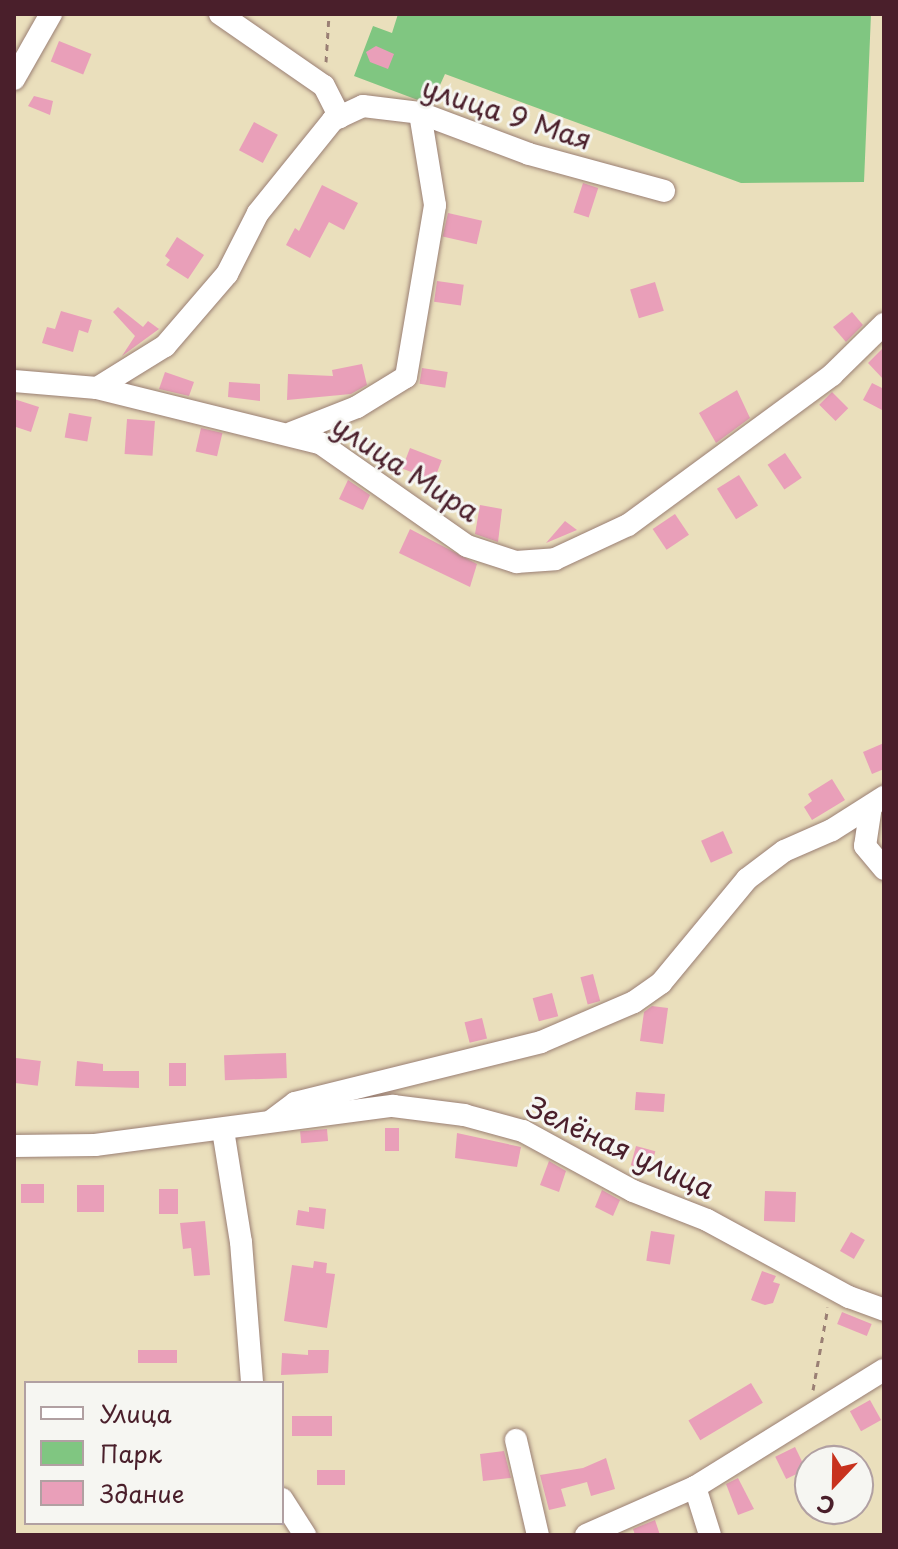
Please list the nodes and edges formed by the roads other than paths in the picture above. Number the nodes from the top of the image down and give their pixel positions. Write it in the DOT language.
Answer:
graph roads {
  1 [pos="51,14"];
  2 [pos="220,14"];
  3 [pos="14,79"];
  4 [pos="420,113"];
  5 [pos="337,118"];
  6 [pos="664,191"];
  7 [pos="884,324"];
  8 [pos="14,381"];
  9 [pos="97,388"];
  10 [pos="291,433"];
  11 [pos="878,802"];
  12 [pos="832,830"];
  13 [pos="865,846"];
  14 [pos="884,869"];
  15 [pos="267,1124"];
  16 [pos="223,1130"];
  17 [pos="14,1146"];
  18 [pos="884,1310"];
  19 [pos="884,1370"];
  20 [pos="252,1381"];
  21 [pos="516,1440"];
  22 [pos="695,1487"];
  23 [pos="284,1502"];
  24 [pos="305,1535"];
  25 [pos="538,1535"];
  26 [pos="586,1535"];
  27 [pos="710,1535"];
  1 -- 3 [label="street"];
  2 -- 5 [label="street"];
  4 -- 5 [label="street, улица 9 Мая"];
  4 -- 6 [label="street, улица 9 Мая"];
  4 -- 10 [label="street"];
  5 -- 9 [label="street"];
  7 -- 10 [label="street, улица Мира"];
  8 -- 9 [label="street, улица Мира"];
  9 -- 10 [label="street, улица Мира"];
  11 -- 12 [label="street"];
  11 -- 13 [label="street"];
  12 -- 13 [label="street"];
  12 -- 15 [label="street, Зелёная улица"];
  13 -- 14 [label="street"];
  15 -- 16 [label="street, Зелёная улица"];
  15 -- 18 [label="street, Зелёная улица"];
  16 -- 17 [label="street, Зелёная улица"];
  16 -- 20 [label="street"];
  19 -- 22 [label="street"];
  21 -- 25 [label="street"];
  22 -- 26 [label="street"];
  22 -- 27 [label="street"];
  23 -- 24 [label="street"];
}
